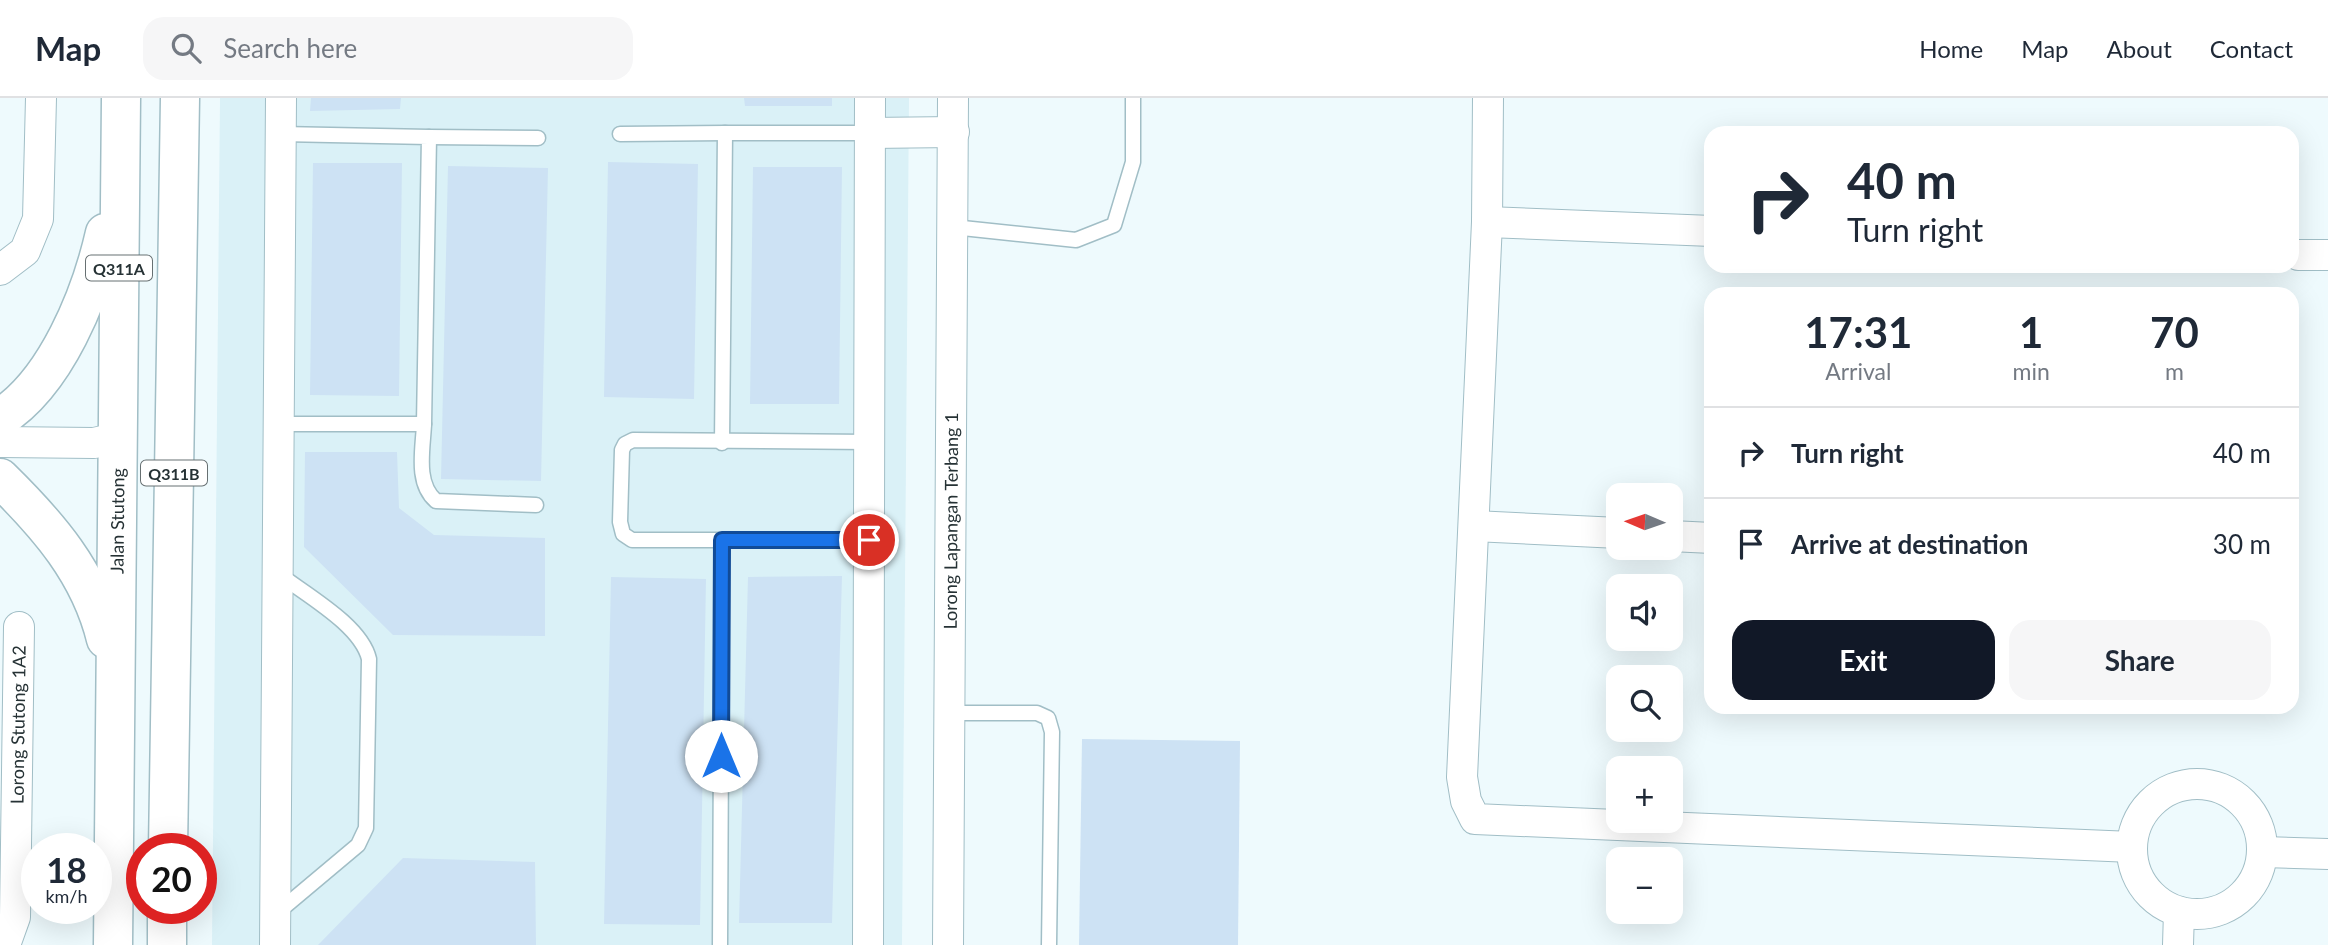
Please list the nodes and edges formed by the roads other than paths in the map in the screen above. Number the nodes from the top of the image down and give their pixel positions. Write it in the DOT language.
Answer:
graph roads {
  1 [pos="41,98"];
  2 [pos="121,98"];
  3 [pos="165,98"];
  4 [pos="180,98"];
  5 [pos="281,98"];
  6 [pos="870,98"];
  7 [pos="953,98"];
  8 [pos="1133,98"];
  9 [pos="1488,98"];
  10 [pos="954,132"];
  11 [pos="725,133"];
  12 [pos="870,133"];
  13 [pos="281,134"];
  14 [pos="620,134"];
  15 [pos="429,137"];
  16 [pos="538,138"];
  17 [pos="122,154"];
  18 [pos="1487,222"];
  19 [pos="953,226"];
  20 [pos="1704,231"];
  21 [pos="2328,255"];
  22 [pos="2299,256"];
  23 [pos="0,270"];
  24 [pos="0,418"];
  25 [pos="278,424"];
  26 [pos="424,424"];
  27 [pos="116,438"];
  28 [pos="0,442"];
  29 [pos="869,442"];
  30 [pos="722,443"];
  31 [pos="0,478"];
  32 [pos="536,505"];
  33 [pos="1474,526"];
  34 [pos="1606,532"];
  35 [pos="1684,537"];
  36 [pos="1704,538"];
  37 [pos="722,540"];
  38 [pos="869,540"];
  39 [pos="278,573"];
  40 [pos="19,627"];
  41 [pos="117,682"];
  42 [pos="950,713"];
  43 [pos="168,833"];
  44 [pos="2132,847"];
  45 [pos="2263,852"];
  46 [pos="2328,854"];
  47 [pos="2179,912"];
  48 [pos="276,913"];
  49 [pos="167,924"];
  50 [pos="5,945"];
  51 [pos="113,945"];
  52 [pos="167,945"];
  53 [pos="275,945"];
  54 [pos="720,945"];
  55 [pos="868,945"];
  56 [pos="948,945"];
  57 [pos="1049,945"];
  58 [pos="2178,945"];
  1 -- 23 [label="street"];
  2 -- 17 [label="main road, Jalan Stutong / Q311A"];
  3 -- 27 [label="main road"];
  4 -- 43 [label="main road, Q311B"];
  5 -- 13 [label="street"];
  6 -- 12 [label="street"];
  7 -- 10 [label="street, Lorong Lapangan Terbang 1"];
  8 -- 19 [label="lane"];
  9 -- 18 [label="street"];
  10 -- 12 [label="street"];
  10 -- 19 [label="street, Lorong Lapangan Terbang 1"];
  11 -- 12 [label="lane"];
  11 -- 14 [label="lane"];
  11 -- 30 [label="lane"];
  12 -- 29 [label="street"];
  13 -- 15 [label="lane"];
  13 -- 25 [label="street"];
  15 -- 16 [label="lane"];
  15 -- 26 [label="lane"];
  17 -- 24 [label="main road"];
  17 -- 27 [label="main road, Jalan Stutong / Q311A"];
  18 -- 20 [label="street"];
  18 -- 33 [label="street"];
  19 -- 42 [label="street, Lorong Lapangan Terbang 1"];
  21 -- 22 [label="street"];
  25 -- 26 [label="lane"];
  25 -- 39 [label="street"];
  26 -- 32 [label="lane"];
  27 -- 28 [label="street"];
  27 -- 41 [label="main road, Jalan Stutong"];
  29 -- 30 [label="lane"];
  29 -- 38 [label="street"];
  30 -- 37 [label="lane"];
  31 -- 41 [label="main road"];
  33 -- 34 [label="street"];
  33 -- 44 [label="street"];
  35 -- 36 [label="street"];
  37 -- 38 [label="lane"];
  37 -- 54 [label="lane"];
  38 -- 55 [label="street"];
  39 -- 48 [label="street"];
  39 -- 48 [label="lane"];
  40 -- 50 [label="street, Lorong Stutong 1A2"];
  41 -- 51 [label="main road, Jalan Stutong"];
  42 -- 56 [label="street, Lorong Lapangan Terbang 1"];
  42 -- 57 [label="lane"];
  44 -- 45 [label="street"];
  44 -- 47 [label="street"];
  45 -- 46 [label="street"];
  45 -- 47 [label="street"];
  47 -- 58 [label="street"];
  48 -- 53 [label="street"];
  49 -- 52 [label="main road"];
}
